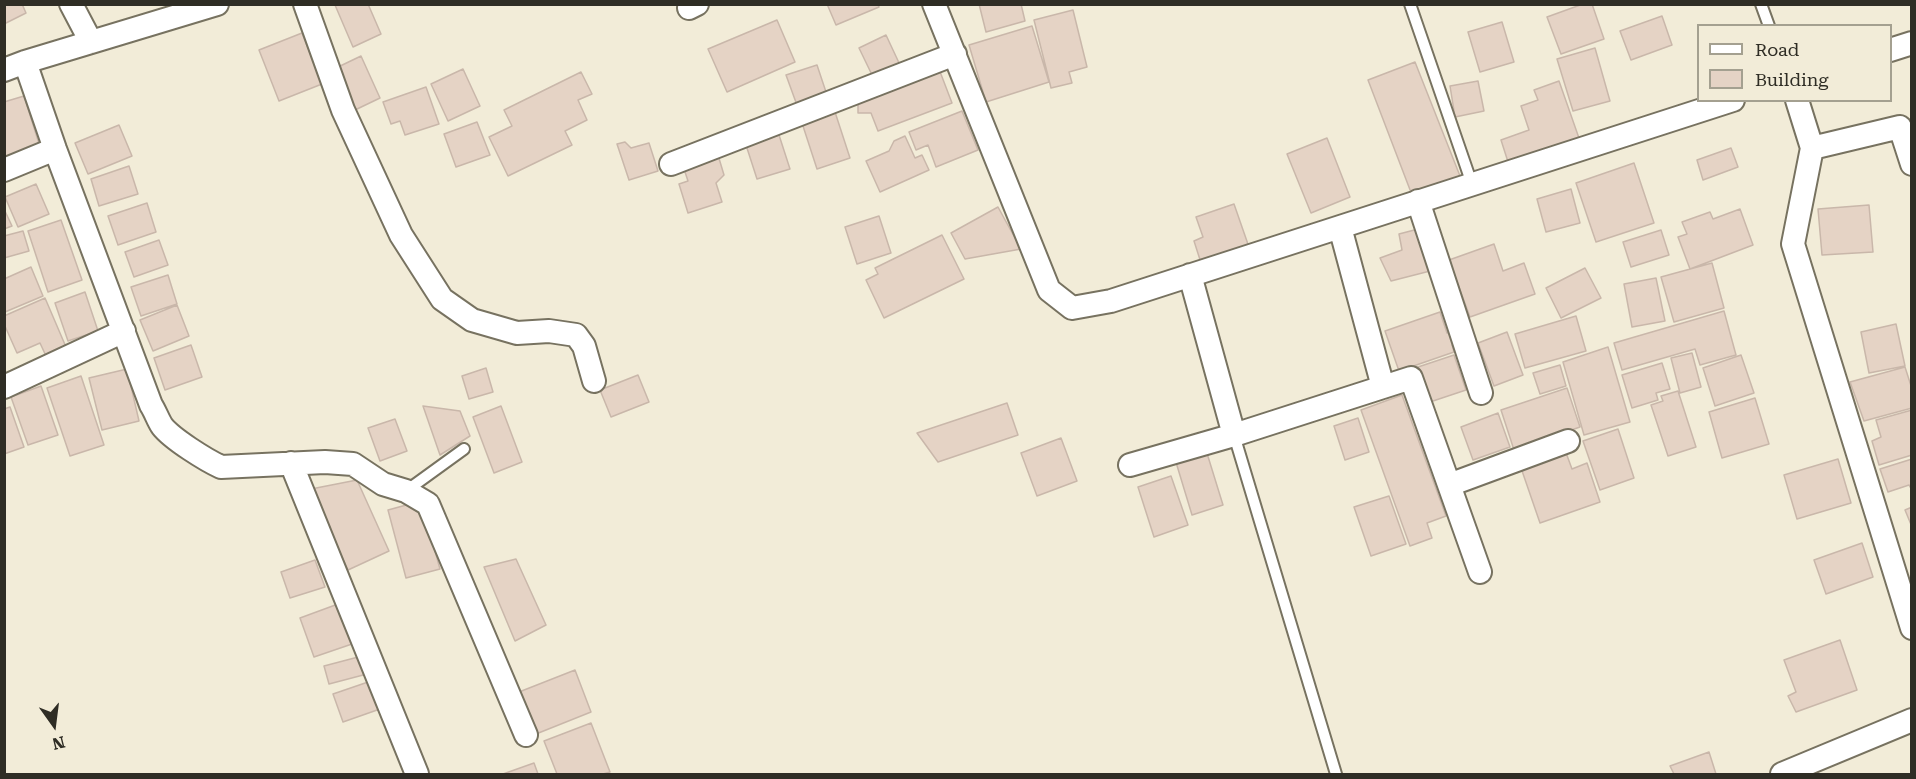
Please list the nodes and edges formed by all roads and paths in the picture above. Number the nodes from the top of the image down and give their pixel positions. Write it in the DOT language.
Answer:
graph roads {
  1 [pos="71,4"];
  2 [pos="217,4"];
  3 [pos="305,4"];
  4 [pos="934,4"];
  5 [pos="1410,4"];
  6 [pos="1761,4"];
  7 [pos="1768,24"];
  8 [pos="91,42"];
  9 [pos="1911,43"];
  10 [pos="1892,49"];
  11 [pos="955,54"];
  12 [pos="15,66"];
  13 [pos="1727,102"];
  14 [pos="1798,102"];
  15 [pos="1812,148"];
  16 [pos="55,149"];
  17 [pos="671,164"];
  18 [pos="1911,164"];
  19 [pos="4,170"];
  20 [pos="1472,184"];
  21 [pos="1418,201"];
  22 [pos="1340,227"];
  23 [pos="1190,275"];
  24 [pos="124,331"];
  25 [pos="6,380"];
  26 [pos="594,381"];
  27 [pos="1383,387"];
  28 [pos="1481,393"];
  29 [pos="1234,435"];
  30 [pos="1569,441"];
  31 [pos="464,449"];
  32 [pos="291,463"];
  33 [pos="1130,465"];
  34 [pos="1449,486"];
  35 [pos="406,491"];
  36 [pos="1480,572"];
  37 [pos="1911,628"];
  38 [pos="1911,720"];
  39 [pos="526,735"];
  40 [pos="417,774"];
  41 [pos="1336,774"];
  42 [pos="1782,774"];
  1 -- 8 [label="street"];
  2 -- 8 [label="street"];
  3 -- 26 [label="street"];
  4 -- 11 [label="street"];
  5 -- 20 [label="lane"];
  6 -- 7 [label="lane"];
  8 -- 12 [label="street"];
  9 -- 10 [label="street"];
  11 -- 17 [label="street"];
  11 -- 23 [label="street"];
  12 -- 16 [label="street"];
  13 -- 20 [label="street"];
  14 -- 15 [label="street"];
  15 -- 18 [label="street"];
  15 -- 37 [label="street"];
  16 -- 19 [label="street"];
  16 -- 24 [label="street"];
  20 -- 21 [label="street"];
  21 -- 22 [label="street"];
  21 -- 28 [label="street"];
  22 -- 23 [label="street"];
  22 -- 27 [label="street"];
  23 -- 29 [label="street"];
  24 -- 25 [label="street"];
  24 -- 32 [label="street"];
  27 -- 29 [label="street"];
  27 -- 34 [label="street"];
  29 -- 33 [label="street"];
  29 -- 41 [label="lane"];
  30 -- 34 [label="street"];
  31 -- 35 [label="lane"];
  32 -- 35 [label="street"];
  32 -- 40 [label="street"];
  34 -- 36 [label="street"];
  35 -- 39 [label="street"];
  38 -- 42 [label="street"];
}
